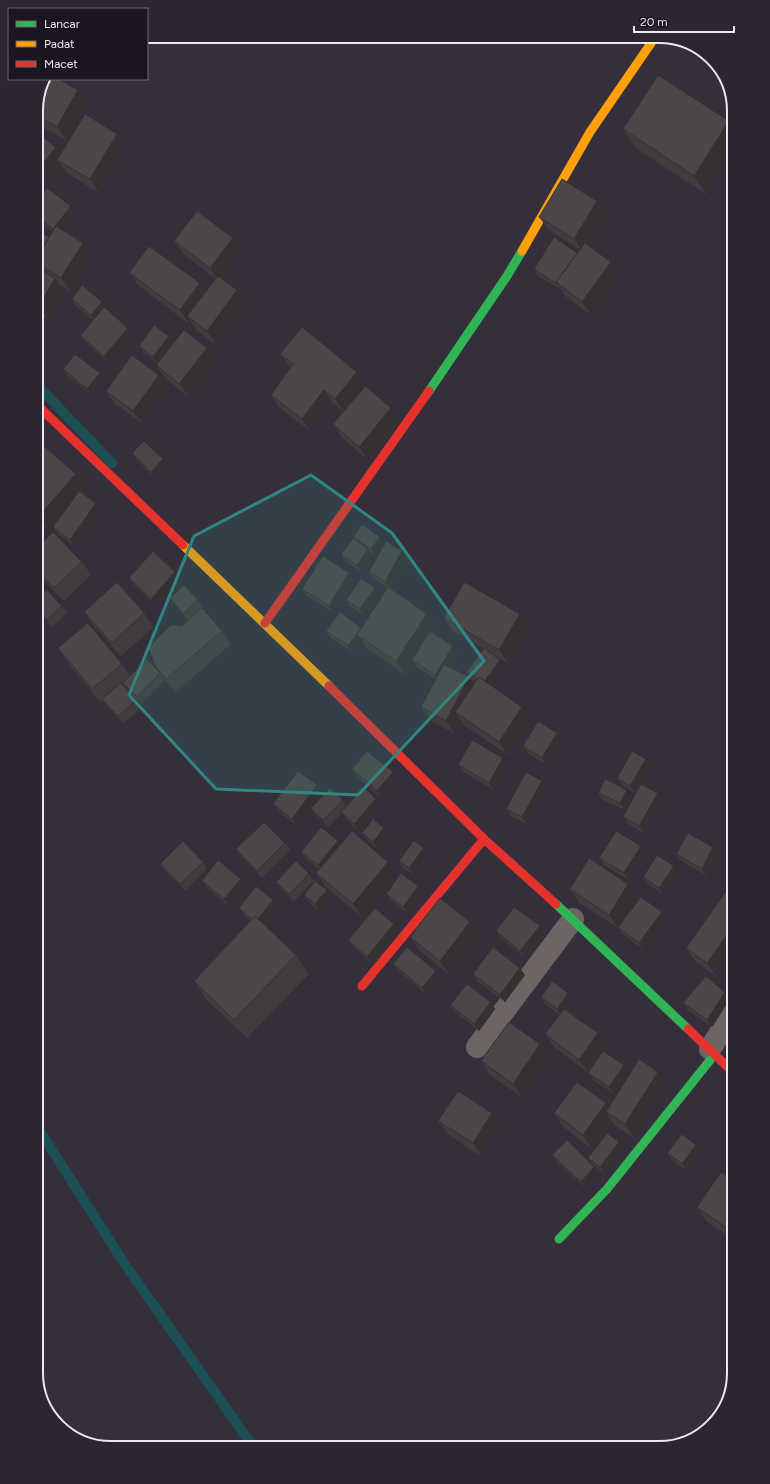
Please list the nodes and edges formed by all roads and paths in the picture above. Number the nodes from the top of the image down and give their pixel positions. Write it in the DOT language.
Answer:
graph roads {
  1 [pos="651,43"];
  2 [pos="43,411"];
  3 [pos="267,620"];
  4 [pos="484,838"];
  5 [pos="573,919"];
  6 [pos="362,986"];
  7 [pos="727,1024"];
  8 [pos="477,1047"];
  9 [pos="713,1051"];
  10 [pos="727,1066"];
  11 [pos="559,1239"];
  1 -- 3 [label="street"];
  2 -- 3 [label="street"];
  3 -- 4 [label="street"];
  4 -- 5 [label="street"];
  4 -- 6 [label="street"];
  5 -- 8 [label="street"];
  5 -- 9 [label="street"];
  7 -- 9 [label="street"];
  9 -- 10 [label="street"];
  9 -- 11 [label="street"];
}
